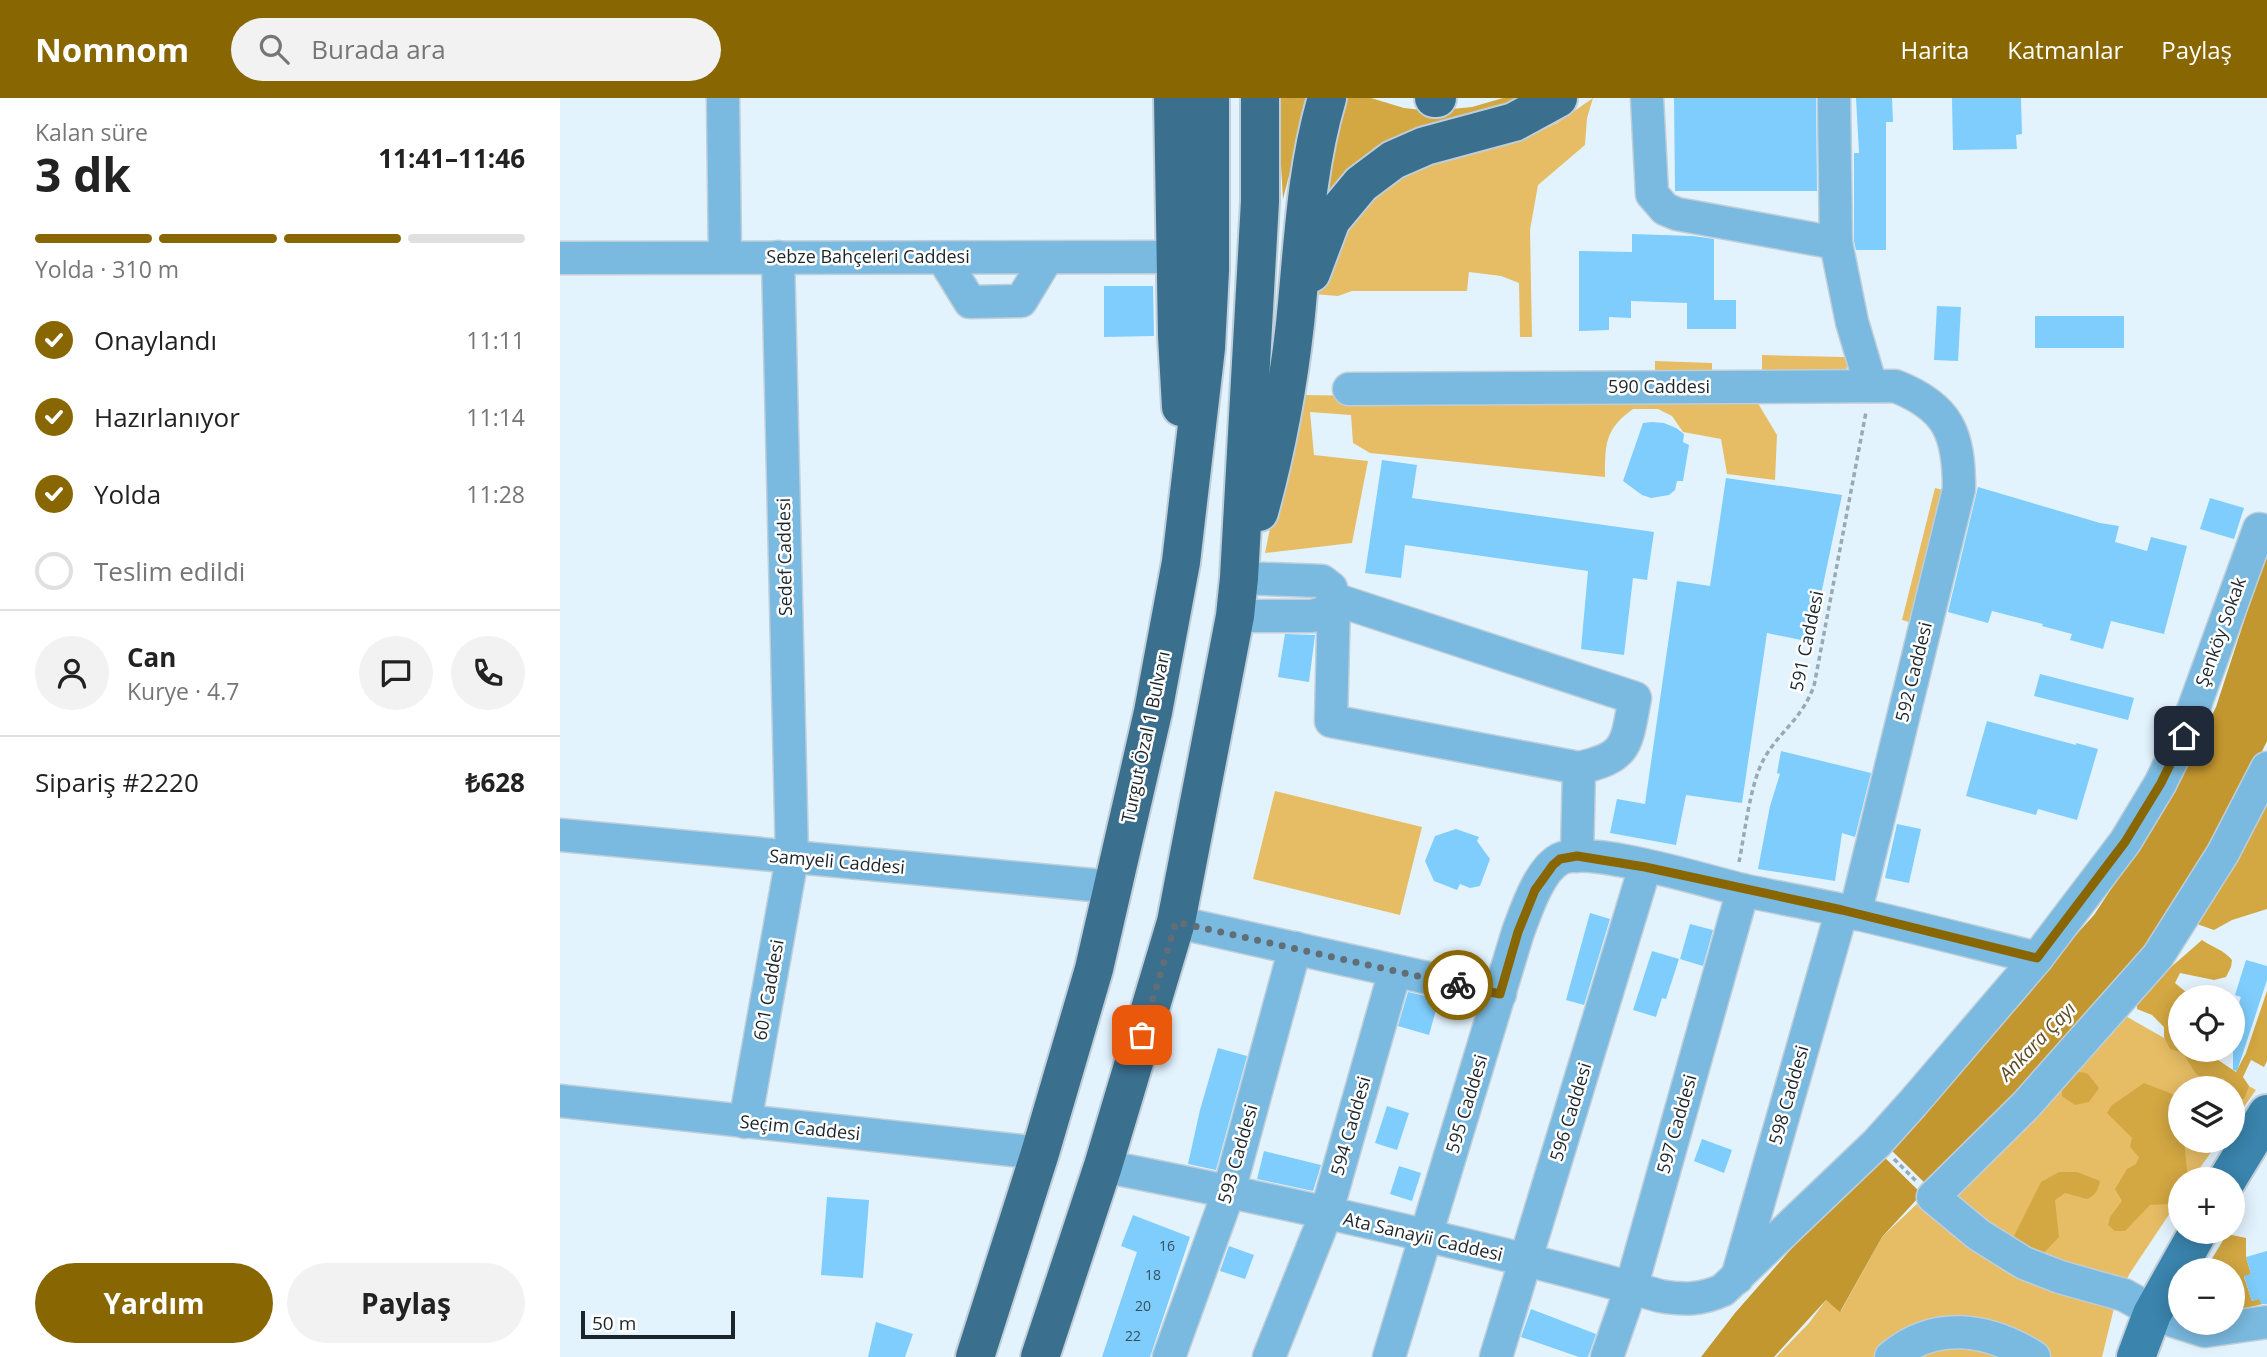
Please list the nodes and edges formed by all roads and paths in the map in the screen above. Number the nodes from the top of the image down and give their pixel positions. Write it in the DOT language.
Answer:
graph roads {
  1 [pos="723,98"];
  2 [pos="1173,98"];
  3 [pos="1210,98"];
  4 [pos="1261,98"];
  5 [pos="1327,98"];
  6 [pos="1558,98"];
  7 [pos="1647,98"];
  8 [pos="1834,98"];
  9 [pos="1836,243"];
  10 [pos="725,257"];
  11 [pos="778,257"];
  12 [pos="1176,257"];
  13 [pos="560,258"];
  14 [pos="943,258"];
  15 [pos="1047,258"];
  16 [pos="1294,324"];
  17 [pos="1871,386"];
  18 [pos="1349,389"];
  19 [pos="1951,430"];
  20 [pos="1187,516"];
  21 [pos="2263,530"];
  22 [pos="1240,578"];
  23 [pos="1334,599"];
  24 [pos="1235,616"];
  25 [pos="1579,768"];
  26 [pos="2267,768"];
  27 [pos="560,835"];
  28 [pos="1569,857"];
  29 [pos="792,858"];
  30 [pos="1645,867"];
  31 [pos="1114,887"];
  32 [pos="1738,889"];
  33 [pos="1849,912"];
  34 [pos="1176,922"];
  35 [pos="1295,948"];
  36 [pos="2037,958"];
  37 [pos="1395,971"];
  38 [pos="1500,994"];
  39 [pos="560,1101"];
  40 [pos="2267,1114"];
  41 [pos="745,1122"];
  42 [pos="1877,1143"];
  43 [pos="1040,1153"];
  44 [pos="1103,1166"];
  45 [pos="2235,1167"];
  46 [pos="1229,1191"];
  47 [pos="1933,1197"];
  48 [pos="1326,1214"];
  49 [pos="1427,1236"];
  50 [pos="2190,1244"];
  51 [pos="1526,1261"];
  52 [pos="1737,1280"];
  53 [pos="1631,1288"];
  54 [pos="2152,1314"];
  55 [pos="2267,1322"];
  56 [pos="975,1357"];
  57 [pos="1040,1357"];
  58 [pos="1169,1357"];
  59 [pos="1269,1357"];
  60 [pos="1389,1357"];
  61 [pos="1496,1357"];
  62 [pos="1607,1357"];
  63 [pos="1891,1357"];
  64 [pos="2034,1357"];
  65 [pos="2136,1357"];
  1 -- 10 [label="street"];
  2 -- 12 [label="highway"];
  3 -- 20 [label="highway, Turgut Özal 1 Bulvarı"];
  4 -- 22 [label="highway"];
  5 -- 16 [label="highway"];
  6 -- 16 [label="highway"];
  7 -- 9 [label="street"];
  8 -- 9 [label="street"];
  9 -- 17 [label="street"];
  10 -- 11 [label="street, Sebze Bahçeleri Caddesi"];
  10 -- 13 [label="street, Sebze Bahçeleri Caddesi"];
  11 -- 14 [label="street, Sebze Bahçeleri Caddesi"];
  11 -- 29 [label="street, Sedef Caddesi"];
  12 -- 15 [label="street, Sebze Bahçeleri Caddesi"];
  12 -- 20 [label="highway"];
  14 -- 15 [label="street, Sebze Bahçeleri Caddesi"];
  14 -- 15 [label="street"];
  16 -- 22 [label="highway"];
  17 -- 18 [label="street, 590 Caddesi"];
  17 -- 19 [label="street, 590 Caddesi"];
  17 -- 32 [label="path, 591 Caddesi"];
  19 -- 33 [label="street, 592 Caddesi"];
  20 -- 31 [label="highway, Turgut Özal 1 Bulvarı"];
  21 -- 36 [label="street, Şenköy Sokak"];
  22 -- 23 [label="street"];
  22 -- 24 [label="highway"];
  23 -- 24 [label="street"];
  23 -- 25 [label="street"];
  23 -- 25 [label="street"];
  24 -- 34 [label="highway"];
  25 -- 28 [label="street"];
  26 -- 47 [label="street"];
  27 -- 29 [label="street, Samyeli Caddesi"];
  28 -- 30 [label="street"];
  28 -- 38 [label="street, 595 Caddesi"];
  29 -- 31 [label="street, Samyeli Caddesi"];
  29 -- 41 [label="street, 601 Caddesi"];
  30 -- 32 [label="street"];
  30 -- 51 [label="street, 596 Caddesi"];
  31 -- 43 [label="highway, Turgut Özal 1 Bulvarı"];
  32 -- 33 [label="street"];
  32 -- 53 [label="street, 597 Caddesi"];
  33 -- 36 [label="street"];
  33 -- 52 [label="street, 598 Caddesi"];
  34 -- 35 [label="street"];
  34 -- 44 [label="highway"];
  35 -- 37 [label="street"];
  35 -- 46 [label="street, 593 Caddesi"];
  36 -- 42 [label="street, Şenköy Sokak"];
  37 -- 38 [label="street"];
  37 -- 48 [label="street, 594 Caddesi"];
  38 -- 49 [label="street, 595 Caddesi"];
  39 -- 41 [label="street, Seçim Caddesi"];
  40 -- 45 [label="main road"];
  41 -- 43 [label="street, Seçim Caddesi"];
  42 -- 47 [label="path"];
  42 -- 52 [label="street, Ata Sanayii Caddesi"];
  43 -- 56 [label="highway, Turgut Özal 1 Bulvarı"];
  44 -- 46 [label="street, Ata Sanayii Caddesi"];
  44 -- 57 [label="highway"];
  46 -- 48 [label="street, Ata Sanayii Caddesi"];
  46 -- 58 [label="street, 593 Caddesi"];
  47 -- 54 [label="street"];
  48 -- 49 [label="street, Ata Sanayii Caddesi"];
  48 -- 59 [label="street, 594 Caddesi"];
  49 -- 51 [label="street, Ata Sanayii Caddesi"];
  49 -- 60 [label="street, 595 Caddesi"];
  50 -- 54 [label="main road"];
  51 -- 53 [label="street, Ata Sanayii Caddesi"];
  51 -- 61 [label="street, 596 Caddesi"];
  52 -- 53 [label="street, Ata Sanayii Caddesi"];
  53 -- 62 [label="street, 597 Caddesi"];
  54 -- 55 [label="street"];
  54 -- 65 [label="main road"];
  63 -- 64 [label="street"];
}
